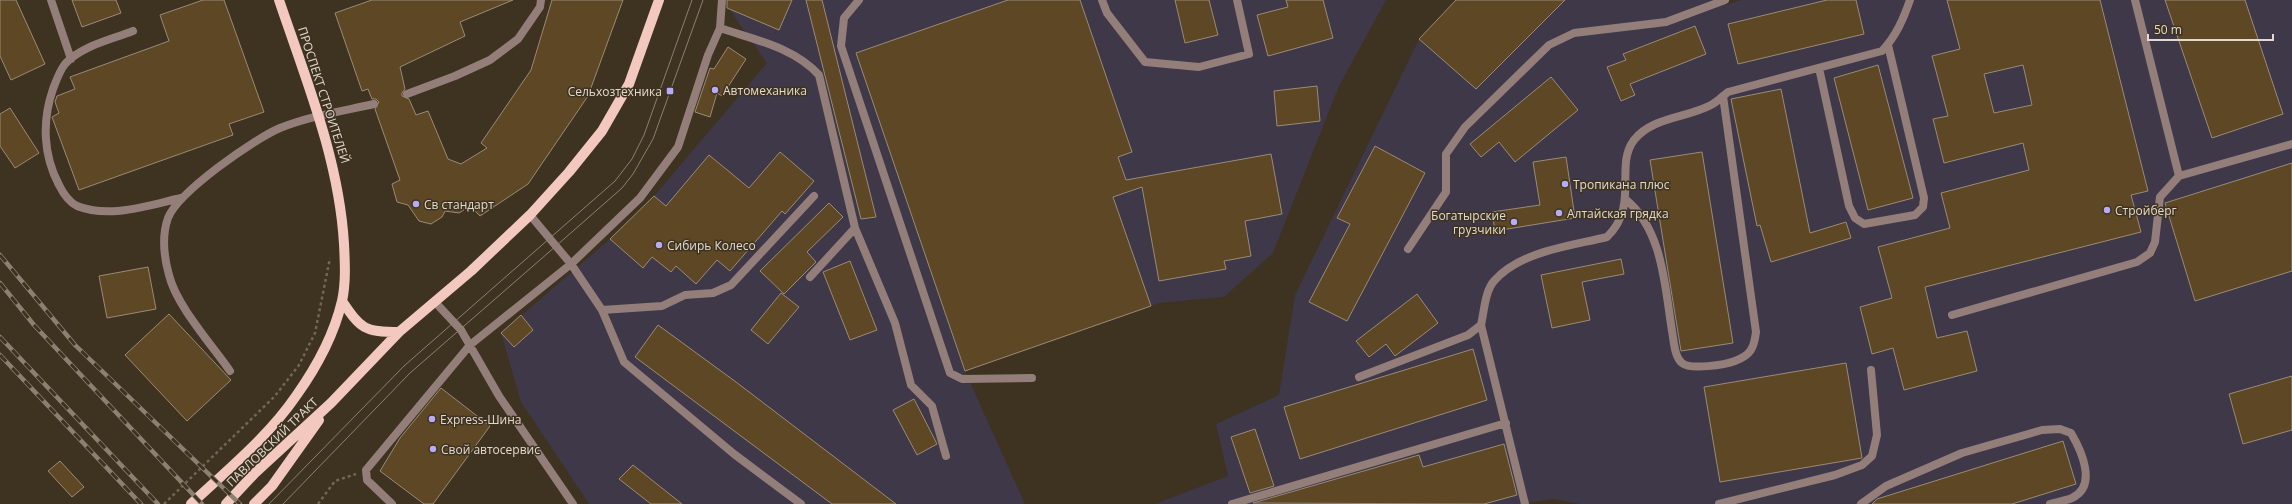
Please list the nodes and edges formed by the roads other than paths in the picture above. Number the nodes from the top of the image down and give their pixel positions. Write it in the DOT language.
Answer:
graph roads {
  1 [pos="51,0"];
  2 [pos="279,0"];
  3 [pos="541,0"];
  4 [pos="659,0"];
  5 [pos="722,0"];
  6 [pos="859,0"];
  7 [pos="1102,0"];
  8 [pos="1237,0"];
  9 [pos="1725,0"];
  10 [pos="1910,0"];
  11 [pos="2135,0"];
  12 [pos="720,28"];
  13 [pos="133,31"];
  14 [pos="1888,45"];
  15 [pos="71,58"];
  16 [pos="1819,68"];
  17 [pos="407,94"];
  18 [pos="1723,96"];
  19 [pos="374,104"];
  20 [pos="318,116"];
  21 [pos="2292,144"];
  22 [pos="2180,176"];
  23 [pos="814,196"];
  24 [pos="181,198"];
  25 [pos="1625,199"];
  26 [pos="530,215"];
  27 [pos="855,228"];
  28 [pos="1408,249"];
  29 [pos="571,264"];
  30 [pos="810,277"];
  31 [pos="342,301"];
  32 [pos="435,302"];
  33 [pos="602,310"];
  34 [pos="1952,315"];
  35 [pos="1481,325"];
  36 [pos="399,332"];
  37 [pos="470,345"];
  38 [pos="1871,370"];
  39 [pos="230,371"];
  40 [pos="1359,377"];
  41 [pos="1032,378"];
  42 [pos="331,403"];
  43 [pos="1506,423"];
  44 [pos="946,456"];
  45 [pos="191,504"];
  46 [pos="226,504"];
  47 [pos="254,504"];
  48 [pos="392,504"];
  49 [pos="573,504"];
  50 [pos="801,504"];
  51 [pos="1232,504"];
  52 [pos="1525,504"];
  53 [pos="1719,504"];
  54 [pos="1861,504"];
  55 [pos="2050,504"];
  1 -- 15 [label="lane"];
  2 -- 20 [label="main road, ПРОСПЕКТ СТРОИТЕЛЕЙ"];
  3 -- 17 [label="lane"];
  4 -- 26 [label="main road"];
  5 -- 12 [label="lane"];
  6 -- 41 [label="lane"];
  7 -- 8 [label="lane"];
  9 -- 28 [label="lane"];
  10 -- 14 [label="lane"];
  11 -- 22 [label="lane"];
  12 -- 27 [label="lane"];
  12 -- 29 [label="lane"];
  13 -- 15 [label="lane"];
  14 -- 16 [label="lane"];
  14 -- 16 [label="lane"];
  15 -- 24 [label="lane"];
  16 -- 18 [label="lane"];
  18 -- 25 [label="lane"];
  18 -- 25 [label="lane"];
  19 -- 20 [label="lane"];
  20 -- 24 [label="lane"];
  20 -- 31 [label="main road, ПРОСПЕКТ СТРОИТЕЛЕЙ"];
  21 -- 22 [label="lane"];
  22 -- 34 [label="lane"];
  23 -- 33 [label="lane"];
  24 -- 39 [label="lane"];
  25 -- 35 [label="lane"];
  26 -- 29 [label="lane"];
  26 -- 32 [label="main road"];
  27 -- 30 [label="lane"];
  27 -- 44 [label="lane"];
  29 -- 33 [label="lane"];
  29 -- 37 [label="lane"];
  31 -- 36 [label="main road"];
  31 -- 45 [label="main road, ПРОСПЕКТ СТРОИТЕЛЕЙ"];
  32 -- 36 [label="main road"];
  32 -- 37 [label="lane"];
  33 -- 50 [label="lane"];
  35 -- 40 [label="lane"];
  35 -- 43 [label="lane"];
  36 -- 42 [label="main road"];
  37 -- 48 [label="lane"];
  37 -- 49 [label="lane"];
  38 -- 53 [label="lane"];
  42 -- 46 [label="main road, ПАВЛОВСКИЙ ТРАКТ"];
  42 -- 47 [label="main road, ПАВЛОВСКИЙ ТРАКТ"];
  43 -- 51 [label="lane"];
  43 -- 52 [label="lane"];
  54 -- 55 [label="lane"];
}
